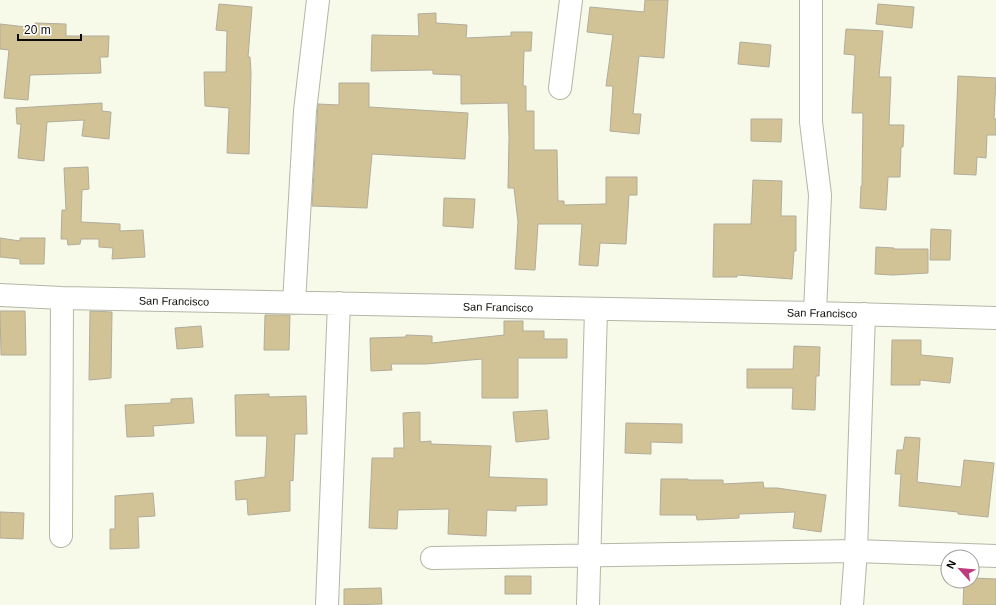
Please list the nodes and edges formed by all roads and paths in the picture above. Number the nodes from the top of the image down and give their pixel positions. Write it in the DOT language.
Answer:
graph roads {
  1 [pos="318,0"];
  2 [pos="571,0"];
  3 [pos="811,0"];
  4 [pos="560,88"];
  5 [pos="0,295"];
  6 [pos="62,298"];
  7 [pos="294,303"];
  8 [pos="339,303"];
  9 [pos="596,309"];
  10 [pos="815,313"];
  11 [pos="864,314"];
  12 [pos="996,318"];
  13 [pos="61,536"];
  14 [pos="856,551"];
  15 [pos="590,555"];
  16 [pos="996,556"];
  17 [pos="432,558"];
  18 [pos="327,605"];
  19 [pos="588,605"];
  20 [pos="852,605"];
  1 -- 7 [label="street"];
  2 -- 4 [label="street"];
  3 -- 10 [label="street"];
  5 -- 6 [label="street, San Francisco"];
  6 -- 7 [label="street, San Francisco"];
  6 -- 13 [label="street"];
  7 -- 8 [label="street, San Francisco"];
  8 -- 9 [label="street, San Francisco"];
  8 -- 18 [label="street"];
  9 -- 10 [label="street, San Francisco"];
  9 -- 15 [label="street"];
  10 -- 11 [label="street, San Francisco"];
  11 -- 12 [label="street, San Francisco"];
  11 -- 14 [label="street"];
  14 -- 15 [label="street"];
  14 -- 16 [label="street"];
  14 -- 20 [label="street"];
  15 -- 17 [label="street"];
  15 -- 19 [label="street"];
}
